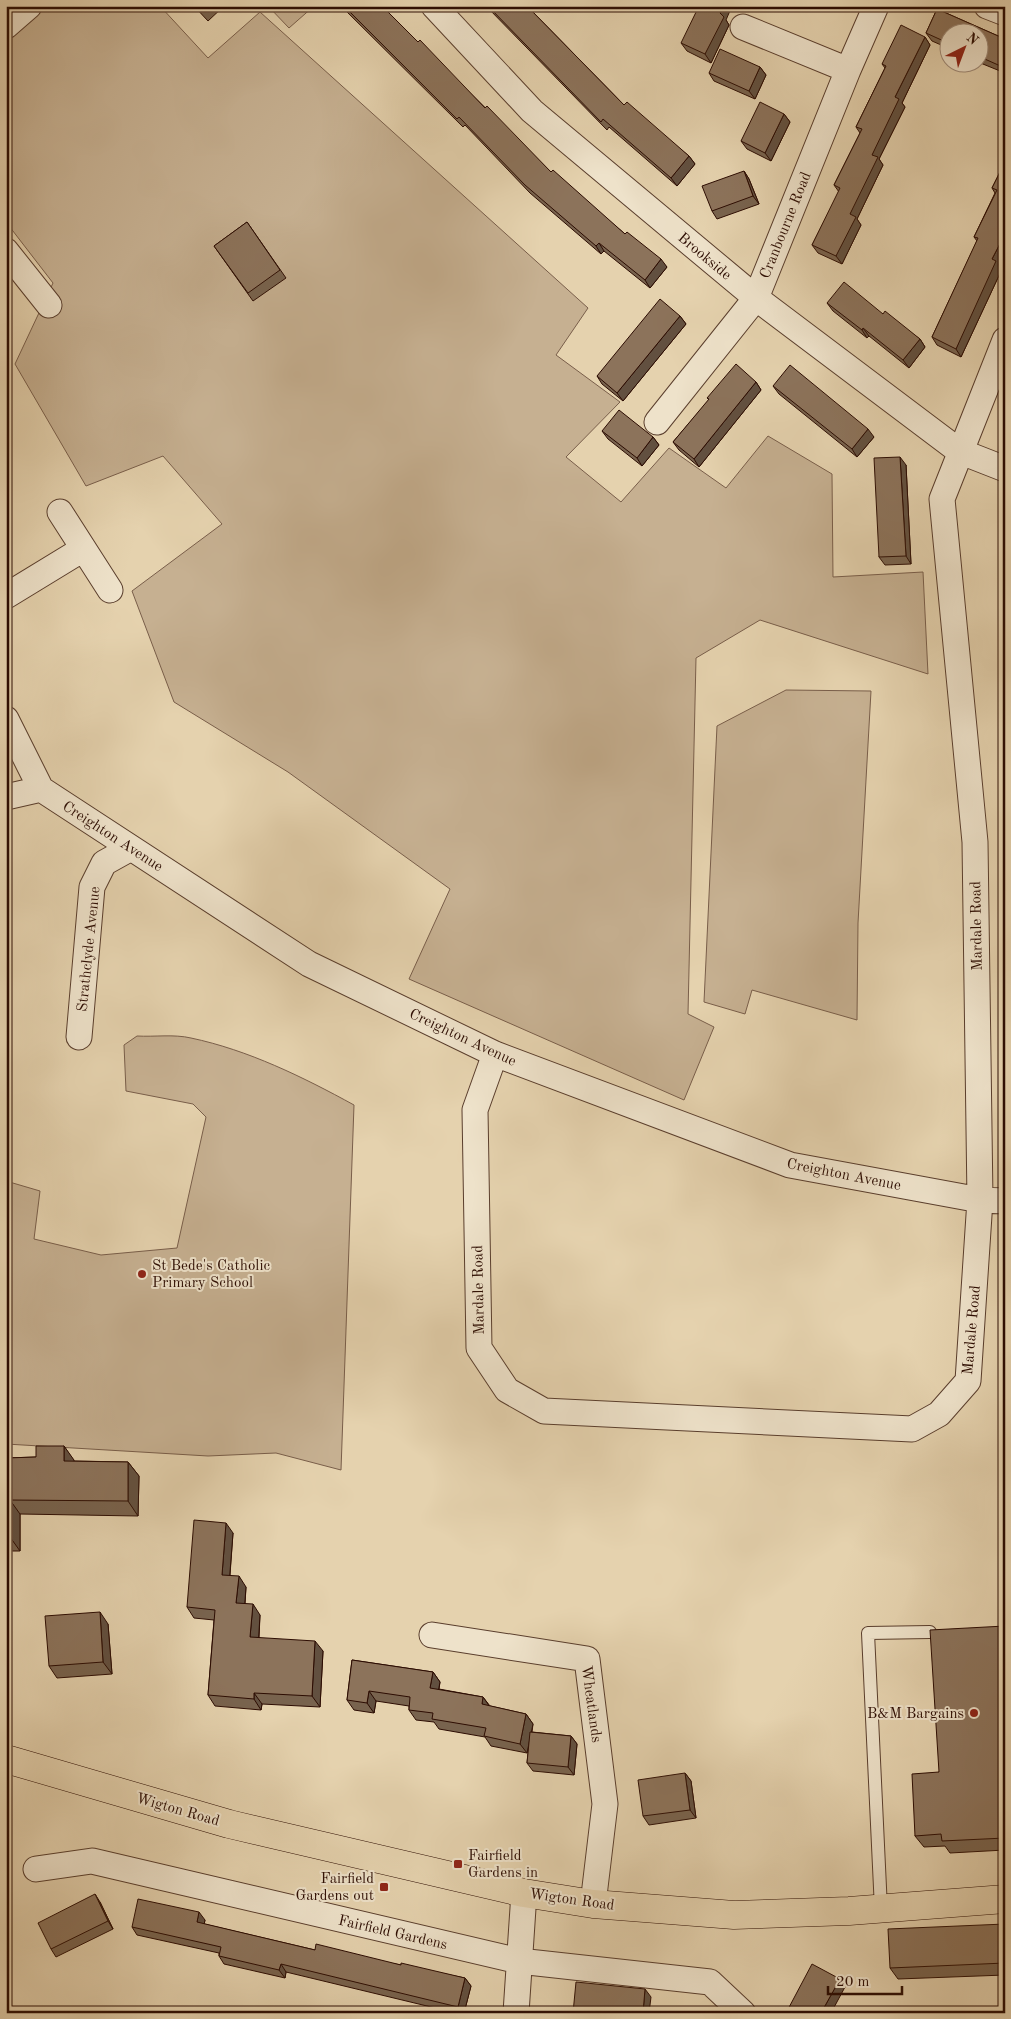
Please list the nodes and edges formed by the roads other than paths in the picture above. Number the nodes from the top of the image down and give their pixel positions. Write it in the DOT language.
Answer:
graph roads {
  1 [pos="29,6"];
  2 [pos="434,6"];
  3 [pos="876,6"];
  4 [pos="987,6"];
  5 [pos="1005,13"];
  6 [pos="6,26"];
  7 [pos="743,27"];
  8 [pos="848,70"];
  9 [pos="6,251"];
  10 [pos="756,298"];
  11 [pos="49,305"];
  12 [pos="1005,340"];
  13 [pos="657,422"];
  14 [pos="959,451"];
  15 [pos="1005,469"];
  16 [pos="60,512"];
  17 [pos="83,549"];
  18 [pos="110,590"];
  19 [pos="6,596"];
  20 [pos="6,720"];
  21 [pos="41,789"];
  22 [pos="6,797"];
  23 [pos="131,848"];
  24 [pos="79,1037"];
  25 [pos="495,1054"];
  26 [pos="980,1200"];
  27 [pos="1005,1201"];
  28 [pos="930,1632"];
  29 [pos="432,1635"];
  30 [pos="6,1760"];
  31 [pos="36,1869"];
  32 [pos="524,1893"];
  33 [pos="1005,1899"];
  34 [pos="593,1904"];
  35 [pos="880,1909"];
  36 [pos="518,1961"];
  37 [pos="516,2013"];
  38 [pos="742,2013"];
  1 -- 6 [label="street"];
  2 -- 10 [label="street, Brookside"];
  3 -- 8 [label="street, Cranbourne Road"];
  4 -- 5 [label="street"];
  7 -- 8 [label="street"];
  8 -- 10 [label="street, Cranbourne Road"];
  9 -- 11 [label="street"];
  10 -- 13 [label="street, Cranbourne Road"];
  10 -- 14 [label="street, Brookside"];
  12 -- 14 [label="street, Mardale Road"];
  14 -- 15 [label="street, Brookside"];
  14 -- 26 [label="street, Mardale Road"];
  16 -- 17 [label="street"];
  17 -- 18 [label="street"];
  17 -- 19 [label="street"];
  20 -- 21 [label="street, Creighton Avenue"];
  21 -- 22 [label="street"];
  21 -- 23 [label="street, Creighton Avenue"];
  23 -- 24 [label="street, Strathclyde Avenue"];
  23 -- 25 [label="street, Creighton Avenue"];
  25 -- 26 [label="street, Creighton Avenue"];
  25 -- 26 [label="street, Mardale Road"];
  26 -- 27 [label="street, Creighton Avenue"];
  28 -- 35 [label="lane"];
  29 -- 34 [label="street, Wheatlands"];
  30 -- 32 [label="main road, Wigton Road"];
  31 -- 36 [label="street, Fairfield Gardens"];
  32 -- 34 [label="main road, Wigton Road"];
  32 -- 36 [label="street"];
  33 -- 35 [label="main road, Wigton Road"];
  34 -- 35 [label="main road, Wigton Road"];
  36 -- 37 [label="street"];
  36 -- 38 [label="street, Fairfield Gardens"];
}
